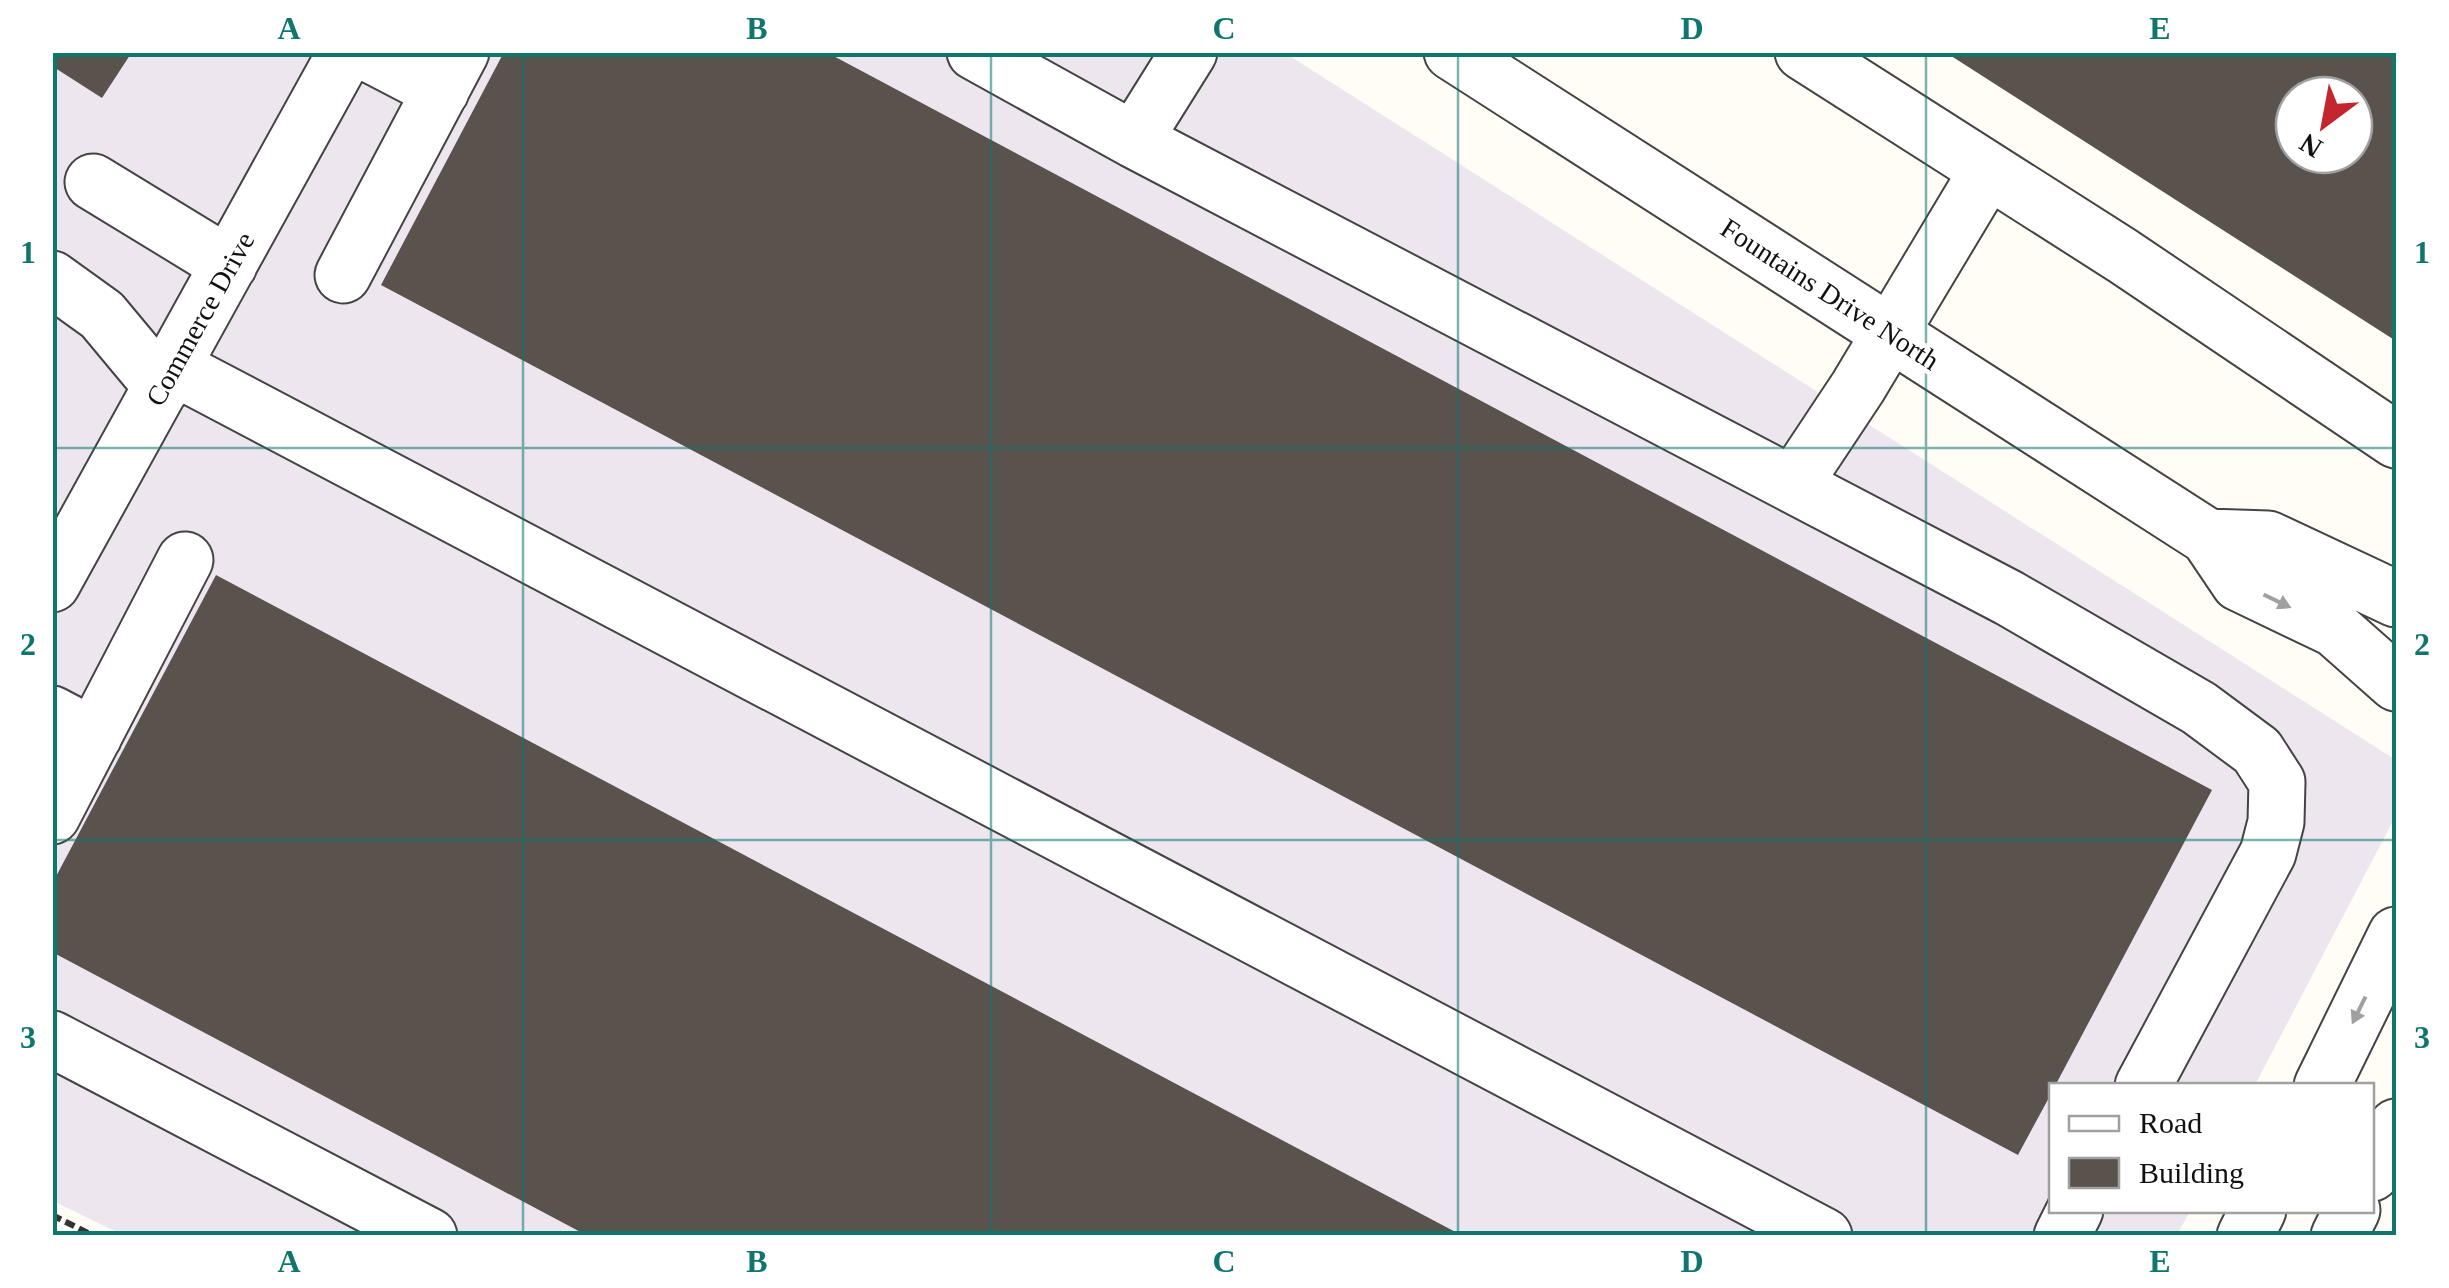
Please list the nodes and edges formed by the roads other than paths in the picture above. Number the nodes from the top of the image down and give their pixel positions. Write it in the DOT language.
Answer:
graph roads {
  1 [pos="346,52"];
  2 [pos="366,52"];
  3 [pos="976,52"];
  4 [pos="1190,52"];
  5 [pos="1452,52"];
  6 [pos="1803,52"];
  7 [pos="451,72"];
  8 [pos="1134,140"];
  9 [pos="1988,170"];
  10 [pos="93,182"];
  11 [pos="228,266"];
  12 [pos="343,275"];
  13 [pos="52,279"];
  14 [pos="1890,332"];
  15 [pos="168,377"];
  16 [pos="2396,440"];
  17 [pos="1793,485"];
  18 [pos="2208,536"];
  19 [pos="186,560"];
  20 [pos="52,584"];
  21 [pos="2396,599"];
  22 [pos="2396,682"];
  23 [pos="73,725"];
  24 [pos="52,816"];
  25 [pos="2396,935"];
  26 [pos="52,1038"];
  27 [pos="2145,1083"];
  28 [pos="2323,1083"];
  29 [pos="2396,1127"];
  30 [pos="2374,1171"];
  31 [pos="2374,1176"];
  32 [pos="2396,1188"];
  33 [pos="2074,1213"];
  34 [pos="2256,1213"];
  35 [pos="2350,1213"];
  36 [pos="430,1236"];
  37 [pos="1824,1236"];
  38 [pos="2062,1236"];
  39 [pos="2245,1236"];
  40 [pos="2339,1236"];
  1 -- 11 [label="street, Commerce Drive"];
  2 -- 7 [label="street"];
  3 -- 8 [label="street"];
  4 -- 8 [label="street"];
  5 -- 14 [label="street, Fountains Drive North"];
  6 -- 9 [label="street"];
  7 -- 12 [label="street"];
  8 -- 17 [label="street"];
  9 -- 14 [label="street"];
  9 -- 16 [label="street"];
  10 -- 11 [label="street"];
  11 -- 15 [label="street, Commerce Drive"];
  13 -- 15 [label="street"];
  14 -- 17 [label="street"];
  14 -- 18 [label="street, Fountains Drive North"];
  15 -- 20 [label="street, Commerce Drive"];
  15 -- 37 [label="street"];
  17 -- 27 [label="street"];
  18 -- 21 [label="street, Fountains Drive North"];
  18 -- 22 [label="street, Fountains Drive North, one-way"];
  19 -- 23 [label="street"];
  23 -- 24 [label="street"];
  25 -- 28 [label="street, one-way"];
  26 -- 36 [label="street"];
  29 -- 30 [label="street"];
  31 -- 32 [label="street"];
  33 -- 38 [label="street"];
  34 -- 39 [label="street"];
  35 -- 40 [label="street"];
}
